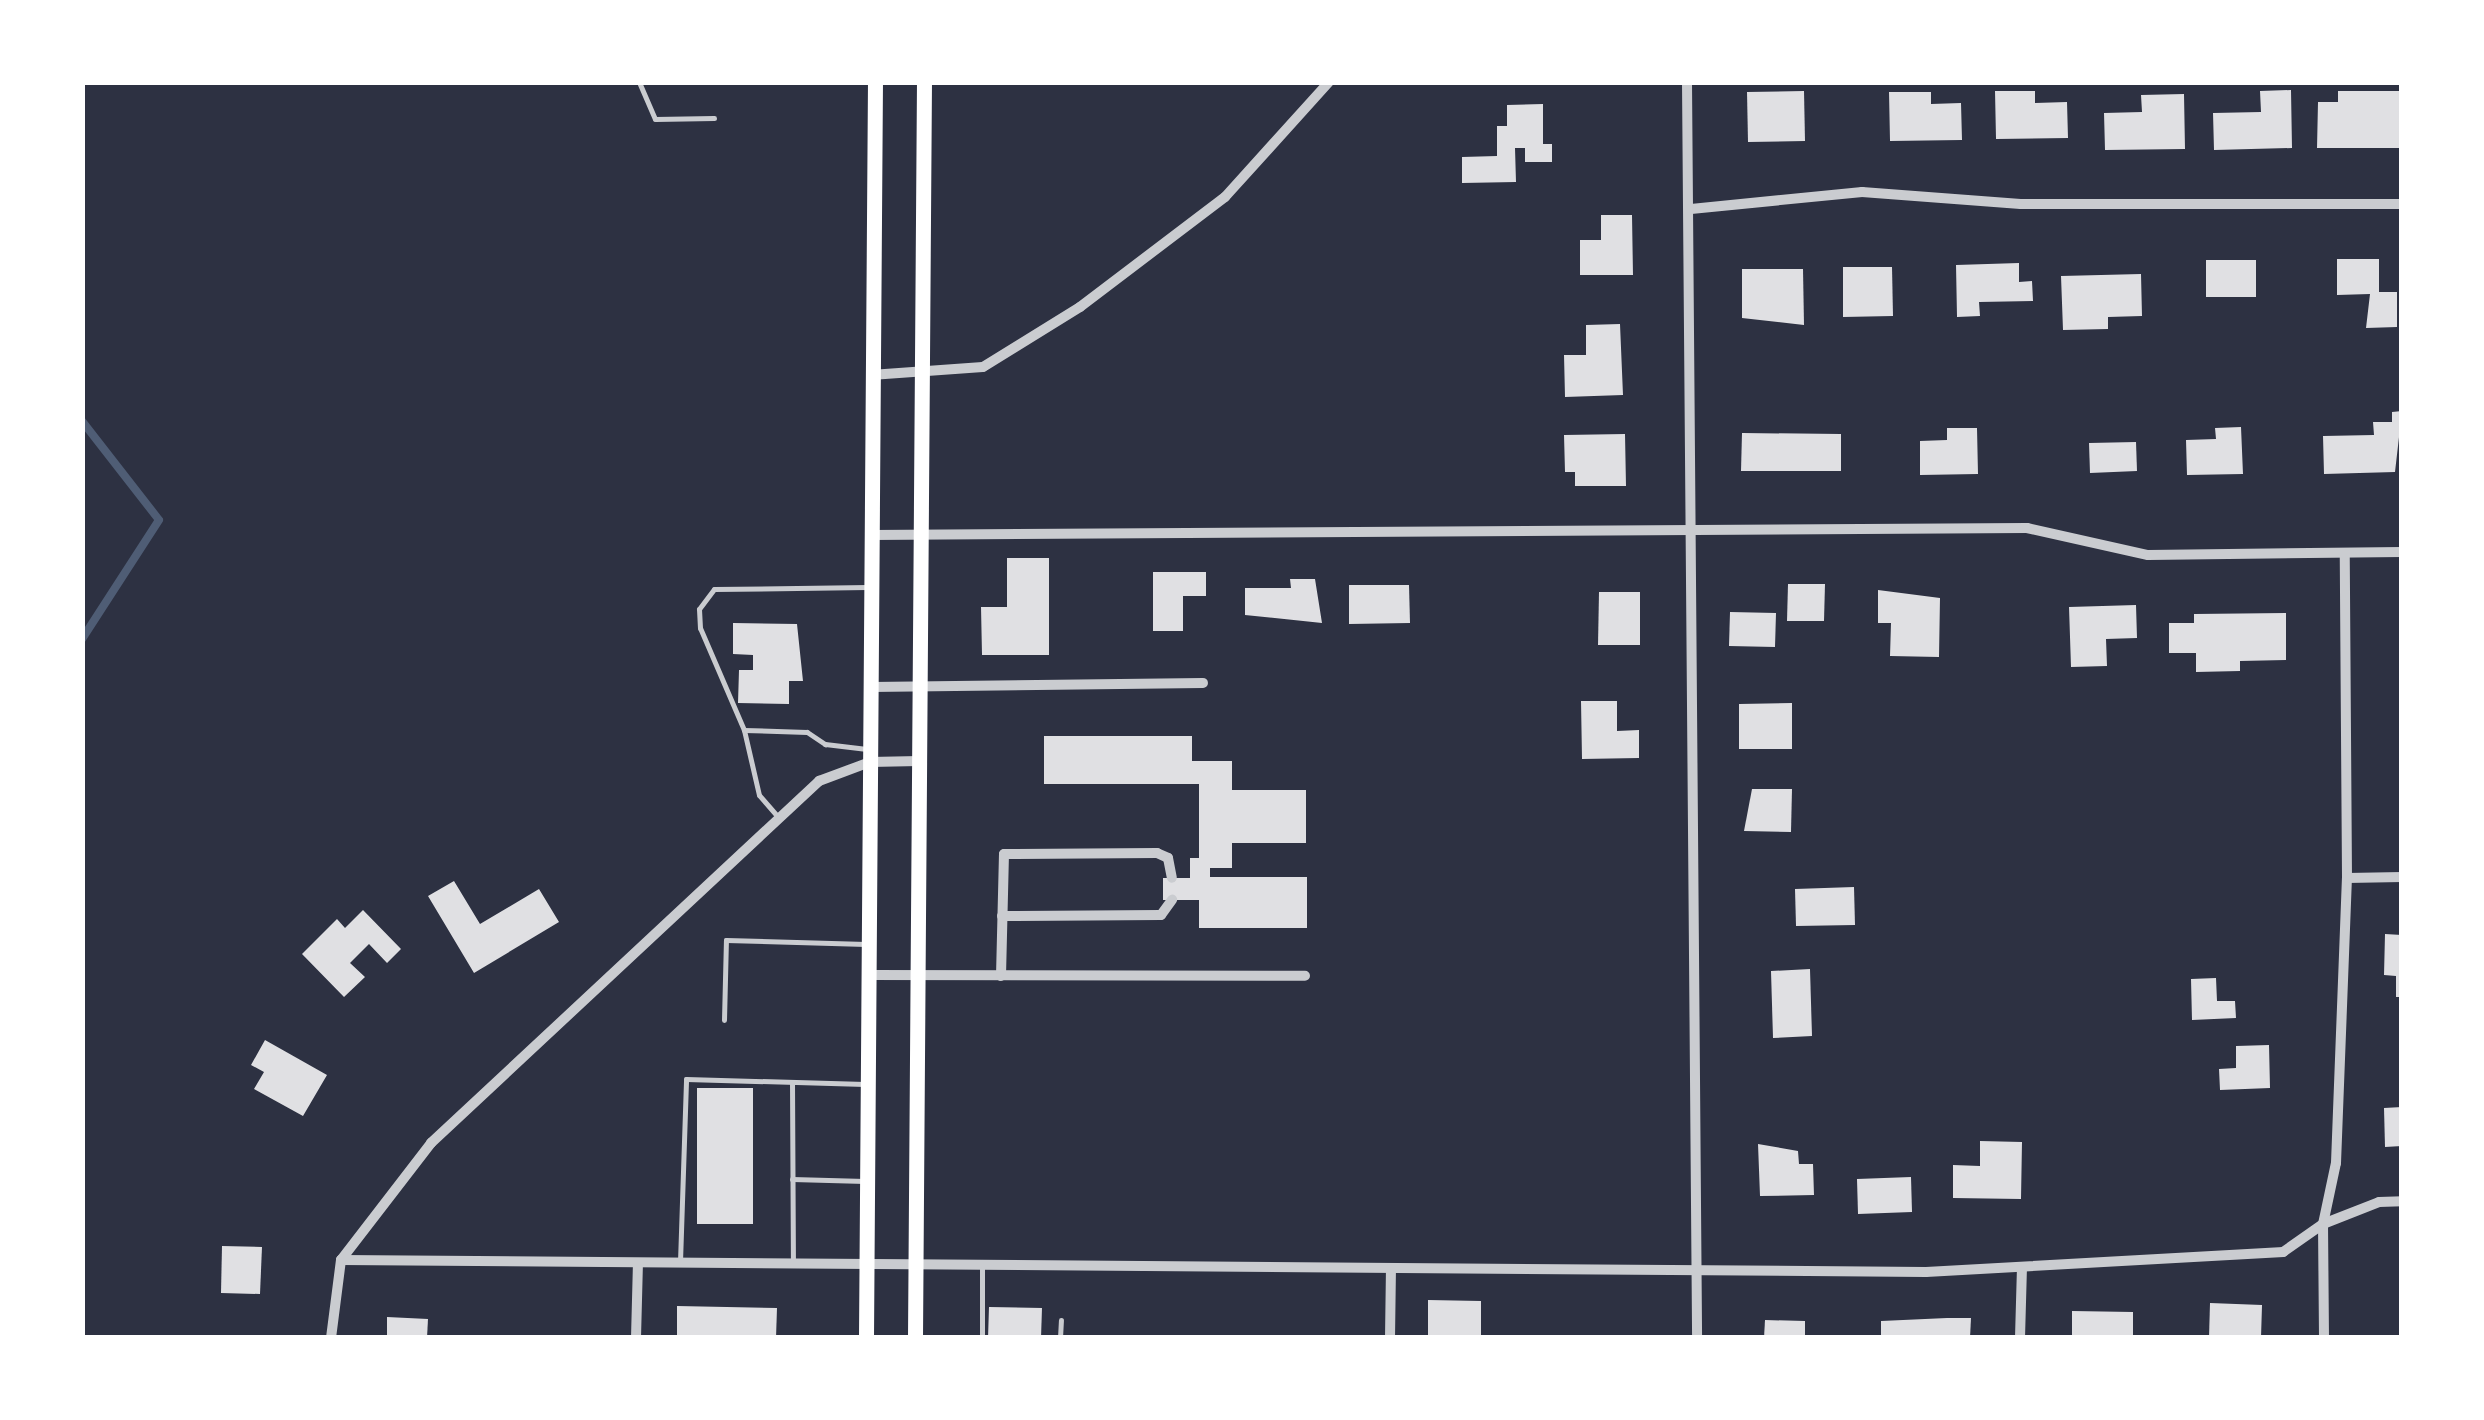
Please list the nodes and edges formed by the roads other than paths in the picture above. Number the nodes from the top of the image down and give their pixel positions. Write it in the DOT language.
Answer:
graph roads {
  1 [pos="640,82"];
  2 [pos="875,82"];
  3 [pos="924,82"];
  4 [pos="1329,82"];
  5 [pos="1687,82"];
  6 [pos="714,118"];
  7 [pos="2402,204"];
  8 [pos="1691,209"];
  9 [pos="872,374"];
  10 [pos="922,374"];
  11 [pos="1694,530"];
  12 [pos="922,534"];
  13 [pos="871,535"];
  14 [pos="2402,552"];
  15 [pos="2345,554"];
  16 [pos="871,588"];
  17 [pos="1203,683"];
  18 [pos="871,687"];
  19 [pos="920,687"];
  20 [pos="744,730"];
  21 [pos="870,756"];
  22 [pos="919,761"];
  23 [pos="779,818"];
  24 [pos="2402,877"];
  25 [pos="1172,878"];
  26 [pos="2347,878"];
  27 [pos="1172,900"];
  28 [pos="1002,916"];
  29 [pos="869,944"];
  30 [pos="868,976"];
  31 [pos="918,976"];
  32 [pos="1001,976"];
  33 [pos="1305,976"];
  34 [pos="724,1020"];
  35 [pos="792,1082"];
  36 [pos="868,1084"];
  37 [pos="792,1179"];
  38 [pos="868,1181"];
  39 [pos="2402,1201"];
  40 [pos="2323,1224"];
  41 [pos="341,1260"];
  42 [pos="638,1263"];
  43 [pos="680,1263"];
  44 [pos="792,1265"];
  45 [pos="867,1266"];
  46 [pos="1697,1266"];
  47 [pos="916,1267"];
  48 [pos="982,1267"];
  49 [pos="1391,1268"];
  50 [pos="2022,1268"];
  51 [pos="1061,1320"];
  52 [pos="331,1338"];
  53 [pos="636,1338"];
  54 [pos="866,1338"];
  55 [pos="916,1338"];
  56 [pos="982,1338"];
  57 [pos="1060,1338"];
  58 [pos="1390,1338"];
  59 [pos="1698,1338"];
  60 [pos="2020,1338"];
  61 [pos="2324,1338"];
  1 -- 6 [label="lane"];
  2 -- 9 [label="main road"];
  3 -- 10 [label="main road"];
  4 -- 10 [label="street"];
  5 -- 8 [label="street"];
  7 -- 8 [label="street"];
  8 -- 11 [label="street"];
  9 -- 10 [label="street"];
  9 -- 13 [label="main road"];
  10 -- 12 [label="main road"];
  11 -- 12 [label="street"];
  11 -- 15 [label="street"];
  11 -- 46 [label="street"];
  12 -- 13 [label="street"];
  12 -- 19 [label="main road"];
  13 -- 16 [label="main road"];
  14 -- 15 [label="street"];
  15 -- 26 [label="street"];
  16 -- 18 [label="main road"];
  16 -- 20 [label="lane"];
  17 -- 19 [label="street"];
  18 -- 19 [label="street"];
  18 -- 21 [label="main road"];
  19 -- 22 [label="main road"];
  20 -- 21 [label="lane"];
  20 -- 23 [label="lane"];
  21 -- 22 [label="street"];
  21 -- 23 [label="street"];
  21 -- 29 [label="main road"];
  22 -- 31 [label="main road"];
  23 -- 41 [label="street"];
  24 -- 26 [label="street"];
  25 -- 28 [label="street"];
  26 -- 40 [label="street"];
  27 -- 28 [label="street"];
  28 -- 32 [label="street"];
  29 -- 30 [label="main road"];
  29 -- 34 [label="lane"];
  30 -- 31 [label="street"];
  30 -- 36 [label="main road"];
  31 -- 32 [label="street"];
  31 -- 47 [label="main road"];
  32 -- 33 [label="street"];
  35 -- 36 [label="lane"];
  35 -- 37 [label="lane"];
  35 -- 43 [label="lane"];
  36 -- 38 [label="main road"];
  37 -- 38 [label="lane"];
  37 -- 44 [label="lane"];
  38 -- 45 [label="main road"];
  39 -- 40 [label="street"];
  40 -- 50 [label="street"];
  40 -- 61 [label="street"];
  41 -- 42 [label="street"];
  41 -- 52 [label="street"];
  42 -- 43 [label="street"];
  42 -- 53 [label="street"];
  43 -- 44 [label="street"];
  44 -- 45 [label="street"];
  45 -- 47 [label="street"];
  45 -- 54 [label="main road"];
  46 -- 49 [label="street"];
  46 -- 50 [label="street"];
  46 -- 59 [label="street"];
  47 -- 48 [label="street"];
  47 -- 55 [label="main road"];
  48 -- 49 [label="street"];
  48 -- 56 [label="lane"];
  49 -- 58 [label="street"];
  50 -- 60 [label="street"];
  51 -- 57 [label="lane"];
}
